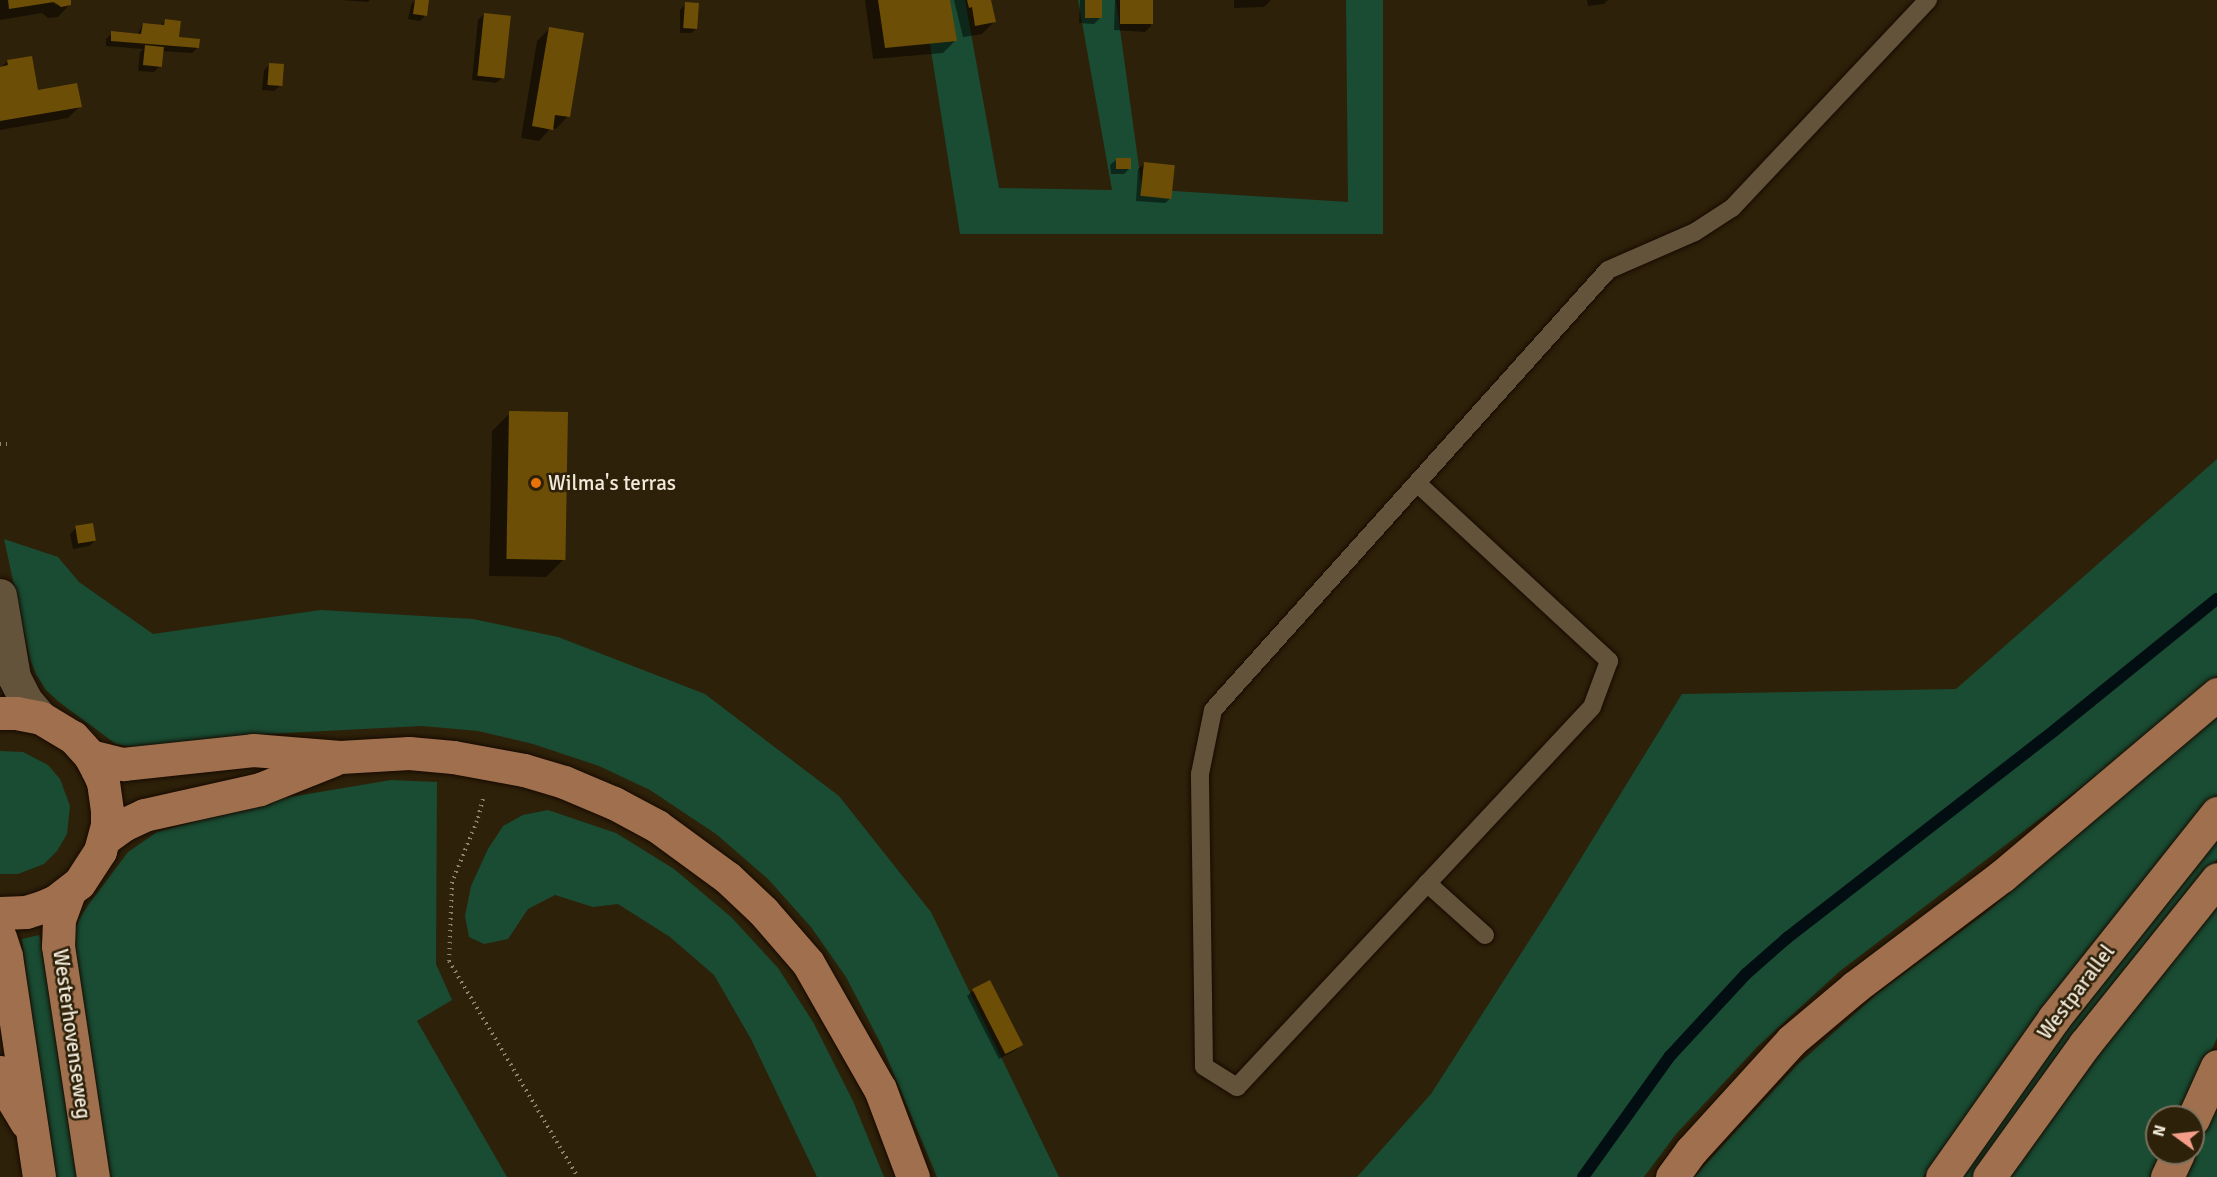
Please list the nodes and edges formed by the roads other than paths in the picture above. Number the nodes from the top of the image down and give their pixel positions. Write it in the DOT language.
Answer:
graph roads {
  1 [pos="1928,0"];
  2 [pos="1417,483"];
  3 [pos="0,595"];
  4 [pos="2217,694"];
  5 [pos="0,713"];
  6 [pos="40,718"];
  7 [pos="90,756"];
  8 [pos="340,757"];
  9 [pos="2217,813"];
  10 [pos="104,839"];
  11 [pos="2217,879"];
  12 [pos="1427,883"];
  13 [pos="69,892"];
  14 [pos="0,913"];
  15 [pos="1485,935"];
  16 [pos="0,937"];
  17 [pos="2217,1066"];
  18 [pos="0,1072"];
  19 [pos="2199,1105"];
  20 [pos="31,1132"];
  21 [pos="39,1177"];
  22 [pos="93,1177"];
  23 [pos="913,1177"];
  24 [pos="1672,1177"];
  25 [pos="1942,1177"];
  26 [pos="1989,1177"];
  1 -- 2 [label="lane"];
  2 -- 12 [label="lane"];
  2 -- 12 [label="lane"];
  3 -- 6 [label="street"];
  4 -- 24 [label="main road"];
  5 -- 6 [label="main road"];
  6 -- 7 [label="main road"];
  7 -- 8 [label="main road"];
  7 -- 10 [label="main road"];
  8 -- 10 [label="main road"];
  8 -- 23 [label="main road"];
  9 -- 25 [label="main road, Westparallel"];
  10 -- 13 [label="main road"];
  11 -- 26 [label="main road, Westparallel"];
  12 -- 15 [label="lane"];
  13 -- 14 [label="main road"];
  13 -- 22 [label="main road, Westerhovenseweg"];
  16 -- 20 [label="main road"];
  17 -- 19 [label="main road"];
  18 -- 20 [label="main road"];
  20 -- 21 [label="main road"];
}
